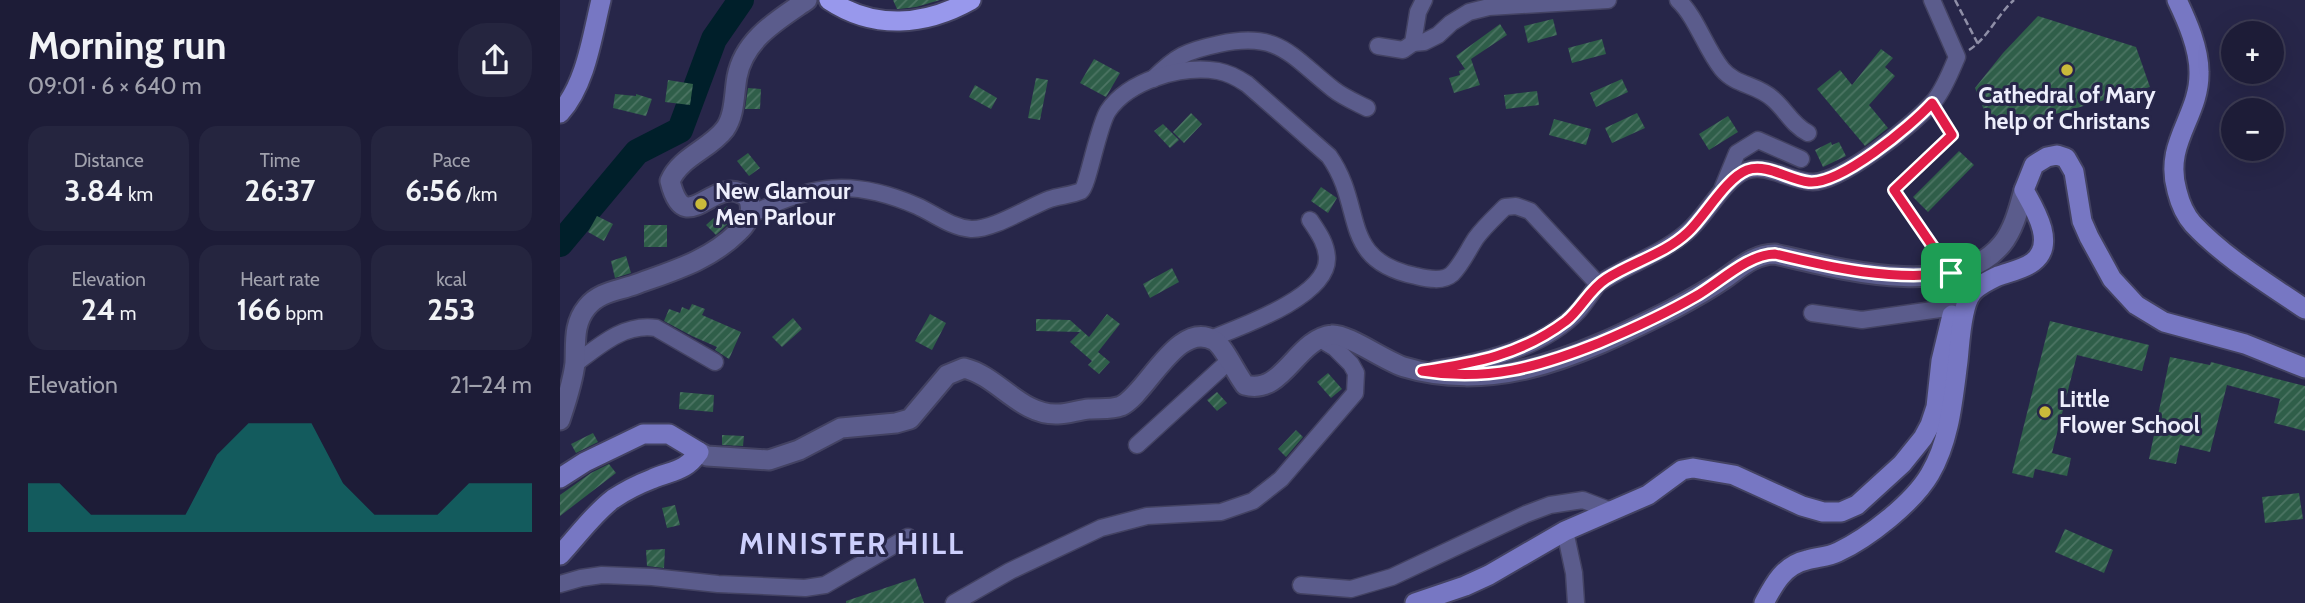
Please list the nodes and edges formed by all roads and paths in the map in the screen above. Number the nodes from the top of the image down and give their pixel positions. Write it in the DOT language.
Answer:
graph roads {
  1 [pos="601,0"];
  2 [pos="807,0"];
  3 [pos="971,0"];
  4 [pos="1424,0"];
  5 [pos="1608,0"];
  6 [pos="1678,0"];
  7 [pos="1932,0"];
  8 [pos="1955,0"];
  9 [pos="2014,0"];
  10 [pos="2177,0"];
  11 [pos="837,1"];
  12 [pos="1413,43"];
  13 [pos="1378,46"];
  14 [pos="1151,80"];
  15 [pos="1932,103"];
  16 [pos="1367,108"];
  17 [pos="560,113"];
  18 [pos="1808,133"];
  19 [pos="1801,159"];
  20 [pos="2024,190"];
  21 [pos="1719,196"];
  22 [pos="750,215"];
  23 [pos="1310,220"];
  24 [pos="1951,273"];
  25 [pos="1598,284"];
  26 [pos="1971,294"];
  27 [pos="1954,307"];
  28 [pos="2305,309"];
  29 [pos="1812,313"];
  30 [pos="1210,339"];
  31 [pos="1320,339"];
  32 [pos="1229,361"];
  33 [pos="715,362"];
  34 [pos="575,364"];
  35 [pos="2305,368"];
  36 [pos="1422,371"];
  37 [pos="560,420"];
  38 [pos="1137,445"];
  39 [pos="699,452"];
  40 [pos="560,478"];
  41 [pos="1609,510"];
  42 [pos="1565,531"];
  43 [pos="908,537"];
  44 [pos="560,555"];
  45 [pos="560,584"];
  46 [pos="1301,585"];
  47 [pos="954,603"];
  48 [pos="1415,603"];
  49 [pos="1576,603"];
  50 [pos="1764,603"];
  1 -- 17 [label="main road"];
  2 -- 22 [label="street"];
  3 -- 11 [label="highway"];
  4 -- 12 [label="street"];
  5 -- 12 [label="street"];
  6 -- 18 [label="street"];
  7 -- 15 [label="street"];
  8 -- 9 [label="path"];
  10 -- 28 [label="main road"];
  12 -- 13 [label="street"];
  14 -- 16 [label="street"];
  14 -- 22 [label="street"];
  14 -- 25 [label="street"];
  15 -- 21 [label="street"];
  15 -- 24 [label="path"];
  19 -- 21 [label="street"];
  20 -- 24 [label="street"];
  20 -- 26 [label="main road"];
  20 -- 35 [label="main road"];
  21 -- 25 [label="street"];
  22 -- 34 [label="street"];
  23 -- 30 [label="street"];
  24 -- 36 [label="street"];
  25 -- 36 [label="street"];
  26 -- 27 [label="main road"];
  26 -- 50 [label="main road"];
  27 -- 29 [label="street"];
  27 -- 41 [label="main road"];
  30 -- 32 [label="street"];
  30 -- 39 [label="street"];
  31 -- 32 [label="street"];
  31 -- 36 [label="street"];
  31 -- 47 [label="street"];
  32 -- 38 [label="street"];
  33 -- 34 [label="street"];
  34 -- 37 [label="street"];
  39 -- 40 [label="main road"];
  39 -- 44 [label="main road"];
  41 -- 42 [label="main road"];
  41 -- 46 [label="street"];
  42 -- 48 [label="main road"];
  42 -- 49 [label="street"];
  43 -- 45 [label="street"];
}
